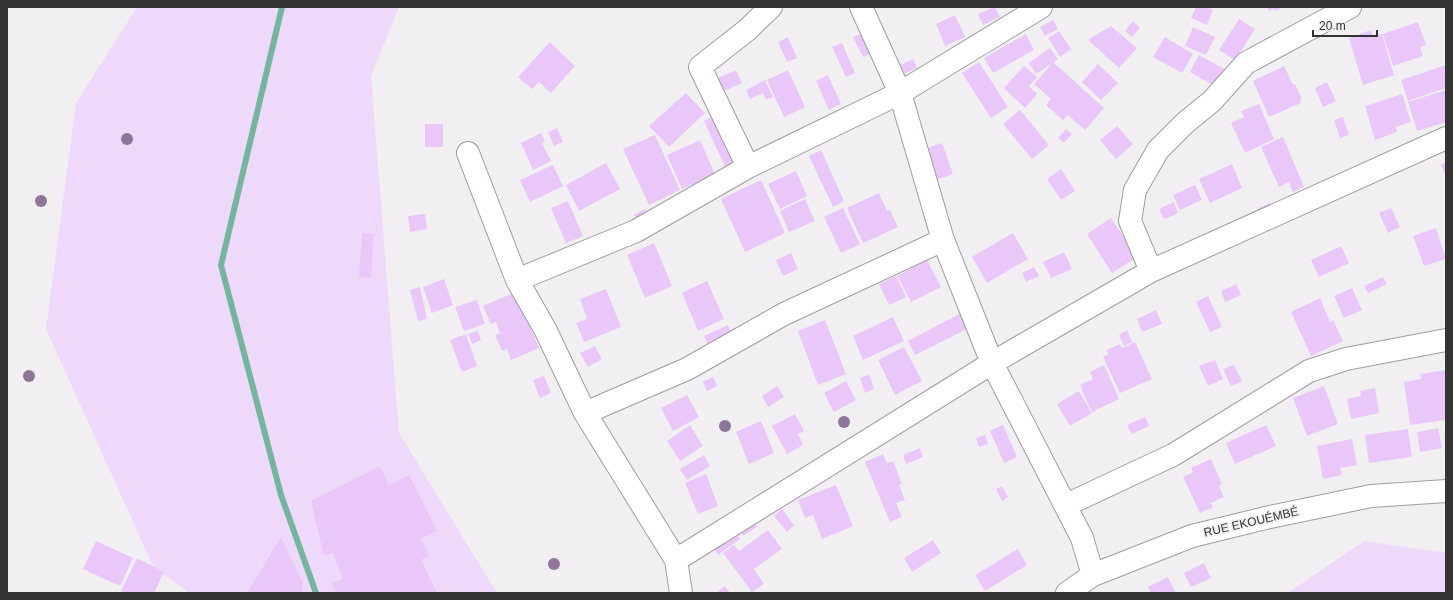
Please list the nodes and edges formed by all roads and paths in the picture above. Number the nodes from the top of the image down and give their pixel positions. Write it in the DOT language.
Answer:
graph roads {
  1 [pos="771,7"];
  2 [pos="861,7"];
  3 [pos="1041,7"];
  4 [pos="1350,7"];
  5 [pos="900,93"];
  6 [pos="1446,138"];
  7 [pos="468,153"];
  8 [pos="748,167"];
  9 [pos="943,240"];
  10 [pos="1151,270"];
  11 [pos="517,280"];
  12 [pos="1446,340"];
  13 [pos="992,363"];
  14 [pos="584,413"];
  15 [pos="1446,491"];
  16 [pos="1066,505"];
  17 [pos="676,560"];
  18 [pos="1093,575"];
  19 [pos="681,593"];
  20 [pos="1067,593"];
  1 -- 8 [label="street"];
  2 -- 5 [label="street"];
  3 -- 5 [label="street"];
  4 -- 10 [label="street"];
  5 -- 8 [label="street"];
  5 -- 9 [label="street"];
  6 -- 10 [label="street"];
  7 -- 11 [label="street"];
  8 -- 11 [label="street"];
  9 -- 13 [label="street"];
  9 -- 14 [label="street"];
  10 -- 13 [label="street"];
  11 -- 14 [label="street"];
  12 -- 16 [label="street"];
  13 -- 16 [label="street"];
  13 -- 17 [label="street"];
  14 -- 17 [label="street"];
  15 -- 18 [label="street, RUE EKOUÉMBÉ"];
  16 -- 18 [label="street"];
  17 -- 19 [label="street"];
  18 -- 20 [label="street, RUE EKOUÉMBÉ"];
}
